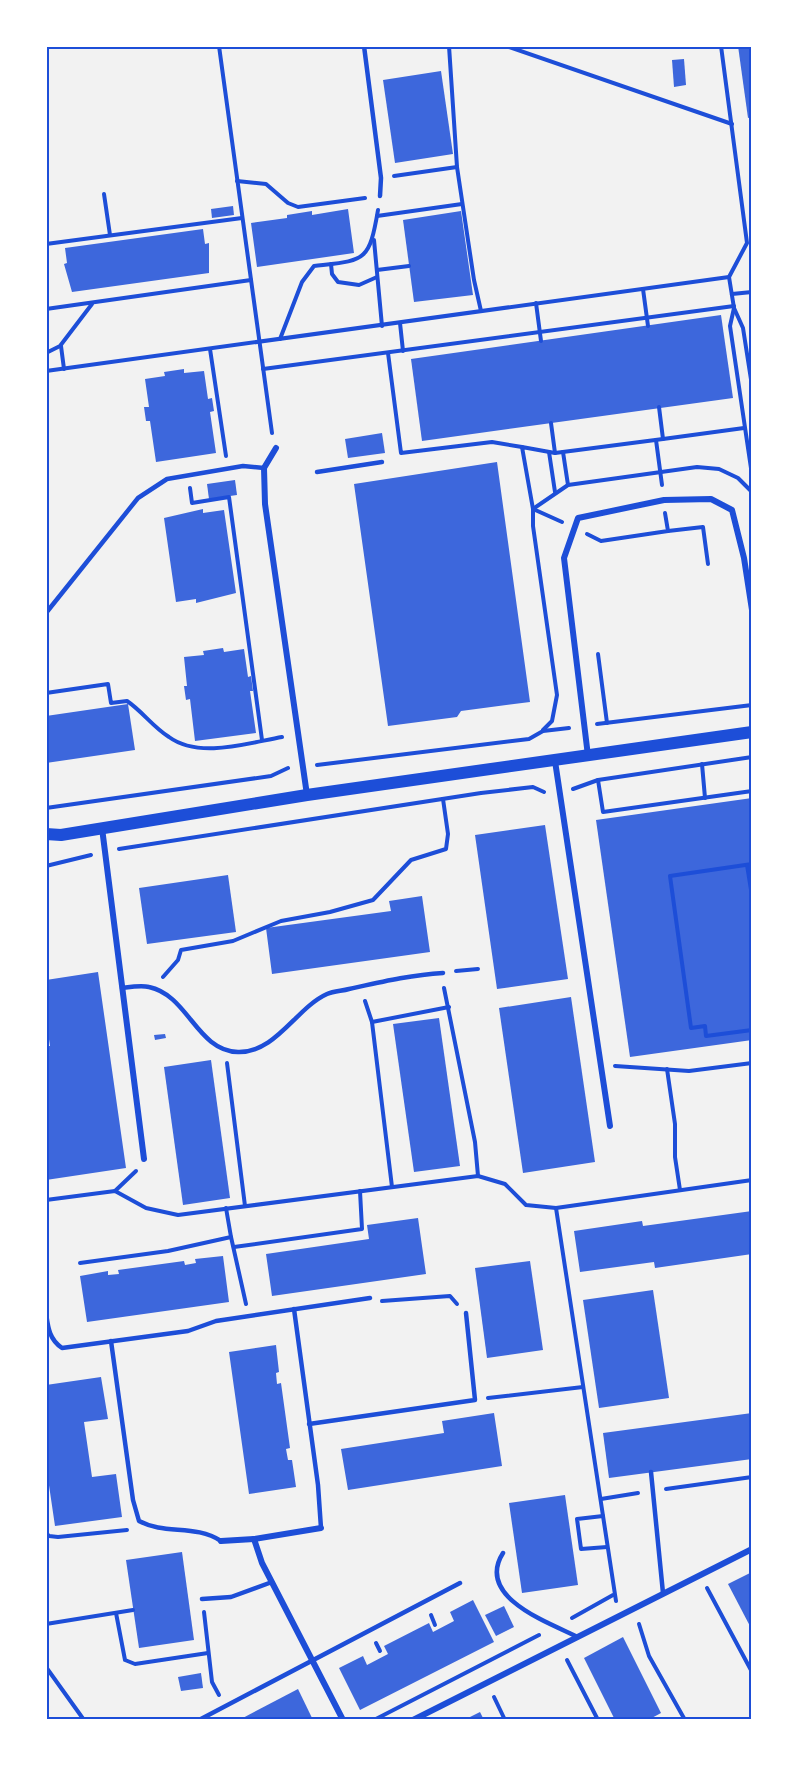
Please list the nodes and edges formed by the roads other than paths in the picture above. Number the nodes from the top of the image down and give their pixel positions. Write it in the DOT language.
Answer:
graph roads {
  1 [pos="364,46"];
  2 [pos="380,196"];
  3 [pos="276,448"];
  4 [pos="382,462"];
  5 [pos="264,468"];
  6 [pos="316,472"];
  7 [pos="752,610"];
  8 [pos="46,613"];
  9 [pos="752,732"];
  10 [pos="588,756"];
  11 [pos="555,761"];
  12 [pos="307,795"];
  13 [pos="102,827"];
  14 [pos="46,834"];
  15 [pos="61,835"];
  16 [pos="46,843"];
  17 [pos="442,973"];
  18 [pos="122,988"];
  19 [pos="610,1126"];
  20 [pos="144,1159"];
  21 [pos="370,1299"];
  22 [pos="294,1309"];
  23 [pos="46,1313"];
  24 [pos="465,1313"];
  25 [pos="111,1341"];
  26 [pos="309,1424"];
  27 [pos="651,1472"];
  28 [pos="321,1528"];
  29 [pos="254,1539"];
  30 [pos="220,1541"];
  31 [pos="752,1549"];
  32 [pos="502,1553"];
  33 [pos="272,1581"];
  34 [pos="460,1583"];
  35 [pos="663,1593"];
  36 [pos="202,1599"];
  37 [pos="578,1636"];
  38 [pos="313,1661"];
  39 [pos="200,1719"];
  40 [pos="343,1719"];
  41 [pos="413,1719"];
  1 -- 2 [label="lane"];
  3 -- 5 [label="street"];
  4 -- 6 [label="lane"];
  5 -- 8 [label="lane"];
  5 -- 12 [label="street"];
  7 -- 10 [label="street"];
  9 -- 10 [label="main road"];
  10 -- 11 [label="main road"];
  11 -- 12 [label="main road"];
  11 -- 19 [label="street"];
  12 -- 13 [label="main road"];
  13 -- 15 [label="main road"];
  13 -- 18 [label="street"];
  14 -- 15 [label="main road"];
  15 -- 16 [label="main road"];
  17 -- 18 [label="lane"];
  18 -- 20 [label="street"];
  21 -- 22 [label="lane"];
  22 -- 25 [label="lane"];
  22 -- 26 [label="lane"];
  23 -- 25 [label="lane"];
  24 -- 26 [label="lane"];
  25 -- 30 [label="lane"];
  26 -- 28 [label="lane"];
  27 -- 35 [label="lane"];
  28 -- 29 [label="street"];
  29 -- 30 [label="street"];
  29 -- 33 [label="street"];
  31 -- 35 [label="street"];
  32 -- 37 [label="lane"];
  33 -- 36 [label="lane"];
  33 -- 38 [label="street"];
  34 -- 38 [label="lane"];
  35 -- 37 [label="street"];
  37 -- 41 [label="street"];
  38 -- 39 [label="lane"];
  38 -- 40 [label="street"];
}
